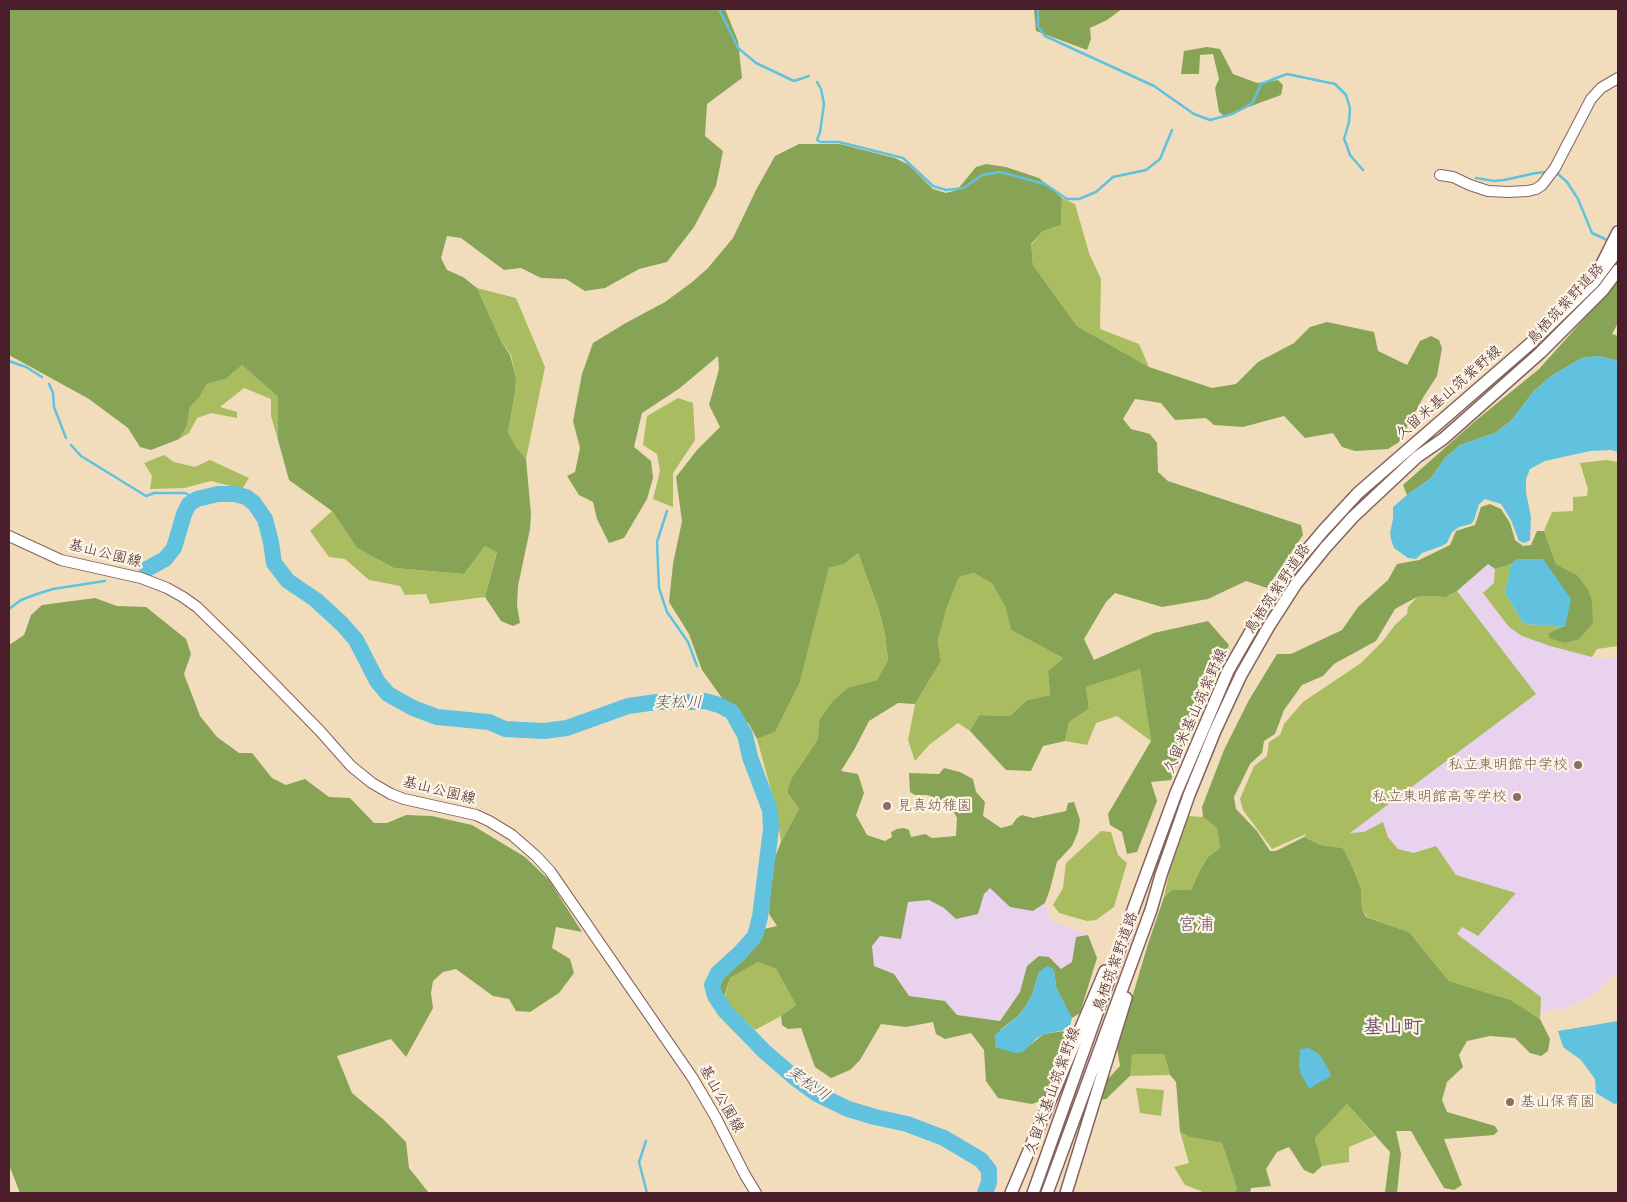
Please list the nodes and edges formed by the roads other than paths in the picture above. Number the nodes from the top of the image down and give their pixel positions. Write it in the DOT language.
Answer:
graph roads {
  1 [pos="1618,78"];
  2 [pos="1440,174"];
  3 [pos="1618,232"];
  4 [pos="1618,250"];
  5 [pos="1618,270"];
  6 [pos="1618,274"];
  7 [pos="1594,282"];
  8 [pos="1603,290"];
  9 [pos="9,536"];
  10 [pos="1151,910"];
  11 [pos="1129,921"];
  12 [pos="756,1193"];
  13 [pos="1012,1193"];
  14 [pos="1032,1193"];
  15 [pos="1047,1193"];
  16 [pos="1066,1193"];
  1 -- 2 [label="main road"];
  3 -- 7 [label="main road"];
  4 -- 7 [label="main road, 久留米基山筑紫野線"];
  5 -- 8 [label="main road, 鳥栖筑紫野道路"];
  6 -- 8 [label="main road"];
  7 -- 11 [label="main road, 久留米基山筑紫野線"];
  8 -- 10 [label="main road, 鳥栖筑紫野道路"];
  9 -- 12 [label="main road, 基山公園線"];
  10 -- 15 [label="main road, 鳥栖筑紫野道路"];
  10 -- 16 [label="main road"];
  11 -- 13 [label="main road"];
  11 -- 14 [label="main road, 久留米基山筑紫野線"];
}
